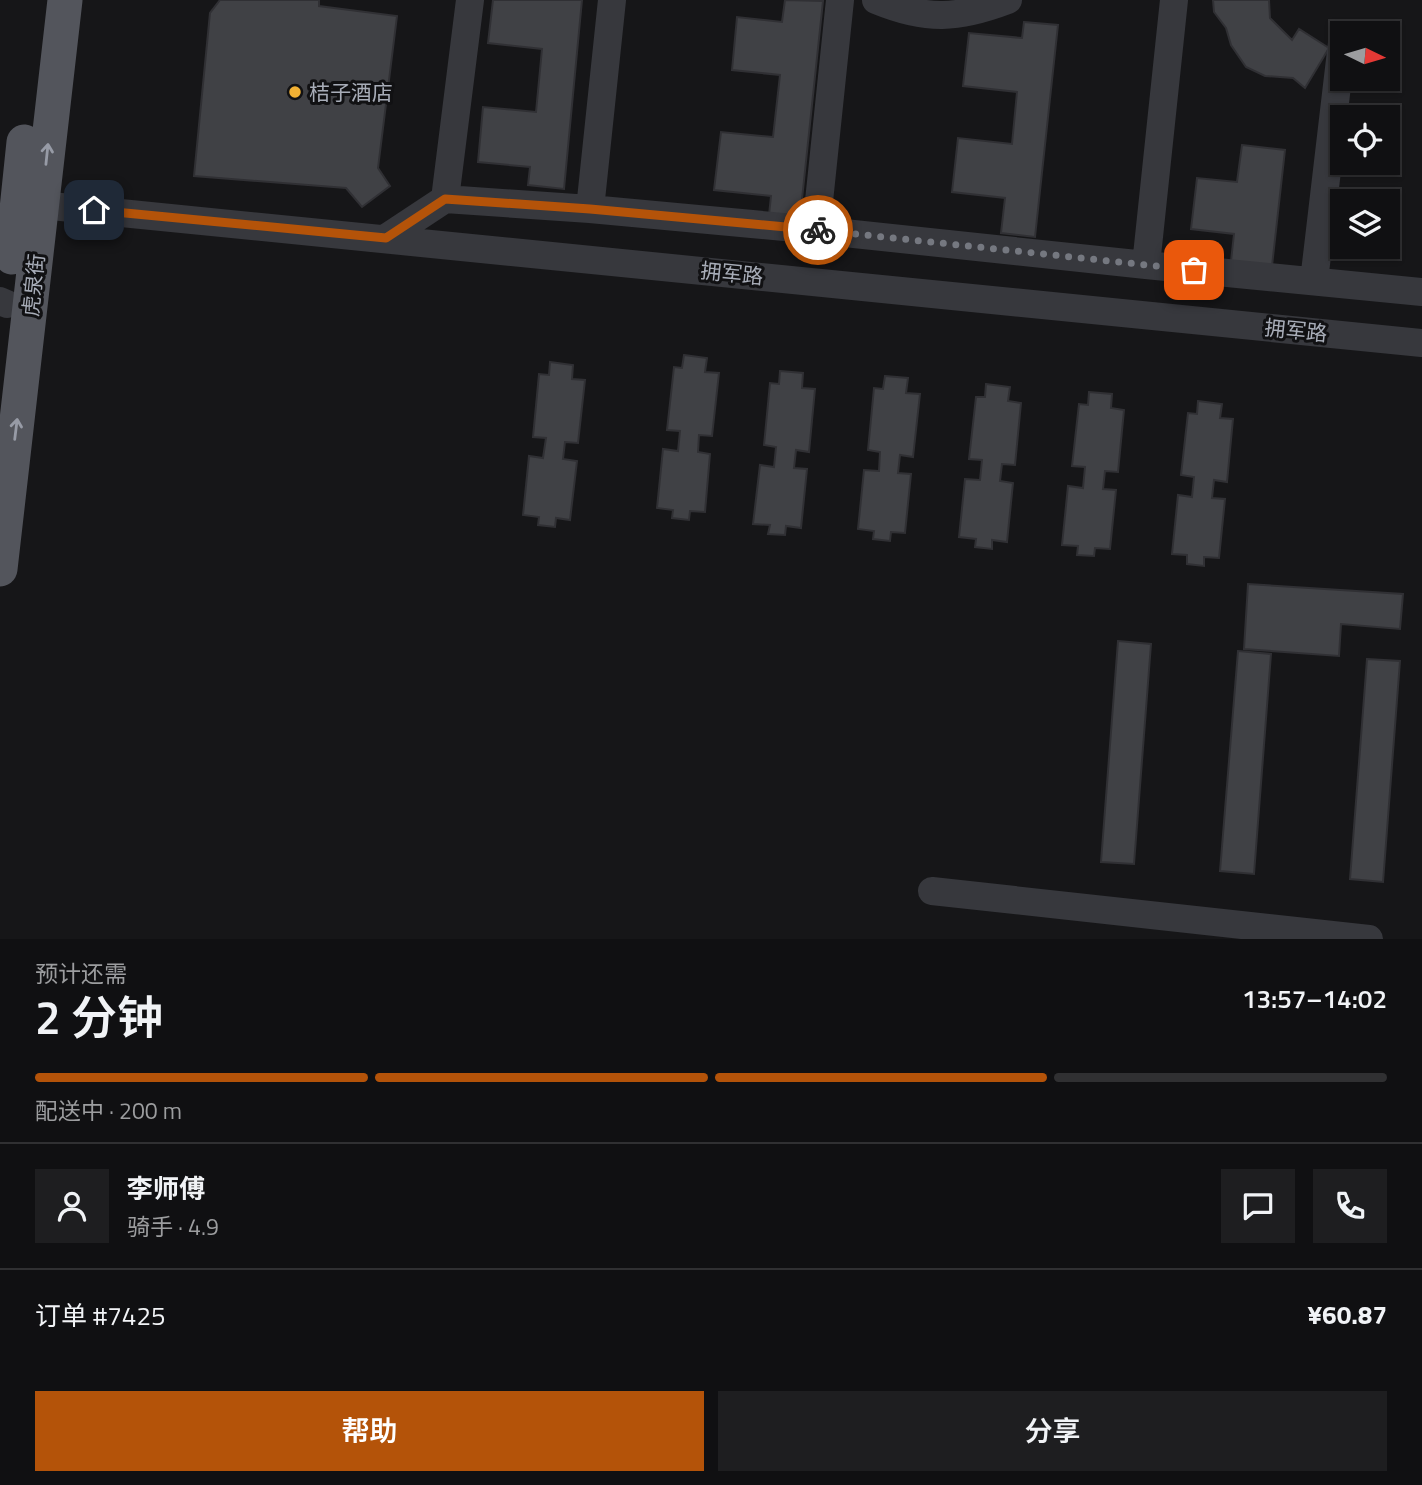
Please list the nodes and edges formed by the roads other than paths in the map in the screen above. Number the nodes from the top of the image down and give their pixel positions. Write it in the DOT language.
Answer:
graph roads {
  1 [pos="41,0"];
  2 [pos="65,0"];
  3 [pos="470,0"];
  4 [pos="612,0"];
  5 [pos="840,0"];
  6 [pos="876,0"];
  7 [pos="1008,0"];
  8 [pos="1174,0"];
  9 [pos="1336,91"];
  10 [pos="445,199"];
  11 [pos="19,203"];
  12 [pos="590,209"];
  13 [pos="816,230"];
  14 [pos="386,238"];
  15 [pos="1146,265"];
  16 [pos="1314,281"];
  17 [pos="1422,292"];
  18 [pos="4,302"];
  19 [pos="1422,343"];
  20 [pos="0,364"];
  21 [pos="0,569"];
  22 [pos="932,891"];
  23 [pos="1369,939"];
  1 -- 11 [label="main road, 虎泉街"];
  11 -- 2 [label="main road, 虎泉街, one-way"];
  3 -- 10 [label="street"];
  4 -- 12 [label="street"];
  5 -- 13 [label="street"];
  6 -- 7 [label="street"];
  8 -- 15 [label="street"];
  9 -- 16 [label="street"];
  10 -- 12 [label="street"];
  10 -- 14 [label="street"];
  11 -- 14 [label="street, 拥军路"];
  11 -- 18 [label="main road, 虎泉街"];
  21 -- 11 [label="main road, 虎泉街, one-way"];
  12 -- 13 [label="street"];
  13 -- 15 [label="street"];
  14 -- 19 [label="street, 拥军路"];
  15 -- 16 [label="street"];
  16 -- 17 [label="street"];
  18 -- 20 [label="main road, 虎泉街"];
  22 -- 23 [label="street"];
}
